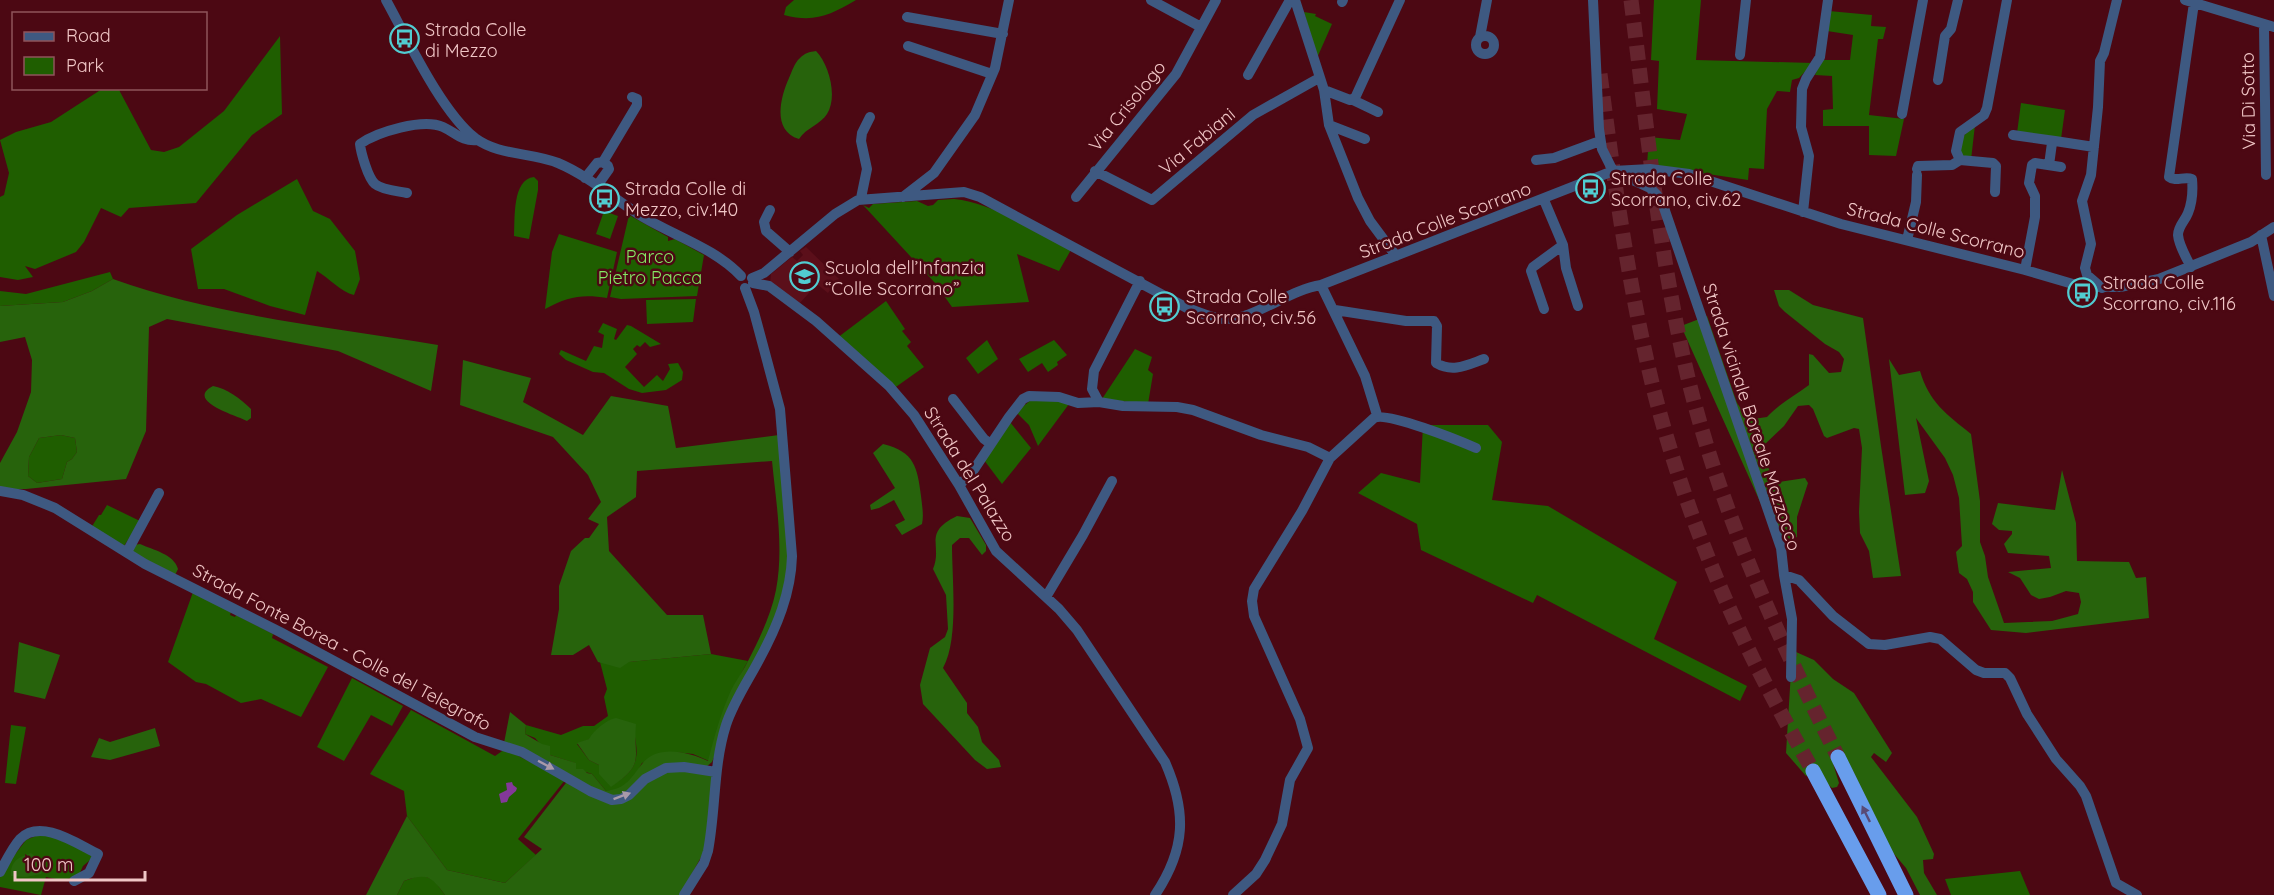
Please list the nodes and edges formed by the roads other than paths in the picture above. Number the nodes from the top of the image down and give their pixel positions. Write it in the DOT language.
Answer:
graph roads {
  1 [pos="386,0"];
  2 [pos="1009,0"];
  3 [pos="1151,0"];
  4 [pos="1216,0"];
  5 [pos="1290,0"];
  6 [pos="1295,0"];
  7 [pos="1400,0"];
  8 [pos="1487,0"];
  9 [pos="1593,0"];
  10 [pos="1746,0"];
  11 [pos="1828,0"];
  12 [pos="1923,0"];
  13 [pos="1958,0"];
  14 [pos="2007,0"];
  15 [pos="2117,0"];
  16 [pos="2196,2"];
  17 [pos="907,16"];
  18 [pos="2269,26"];
  19 [pos="1201,27"];
  20 [pos="1003,34"];
  21 [pos="1480,38"];
  22 [pos="908,46"];
  23 [pos="1740,55"];
  24 [pos="992,74"];
  25 [pos="1248,75"];
  26 [pos="1319,78"];
  27 [pos="1938,80"];
  28 [pos="1324,90"];
  29 [pos="632,97"];
  30 [pos="1353,100"];
  31 [pos="1378,112"];
  32 [pos="1902,114"];
  33 [pos="870,117"];
  34 [pos="1329,126"];
  35 [pos="2013,135"];
  36 [pos="1365,139"];
  37 [pos="478,140"];
  38 [pos="1600,141"];
  39 [pos="2055,141"];
  40 [pos="2094,147"];
  41 [pos="1536,160"];
  42 [pos="1960,160"];
  43 [pos="603,162"];
  44 [pos="2049,165"];
  45 [pos="2061,167"];
  46 [pos="1095,171"];
  47 [pos="1614,171"];
  48 [pos="2266,175"];
  49 [pos="585,178"];
  50 [pos="597,186"];
  51 [pos="1995,192"];
  52 [pos="407,193"];
  53 [pos="903,196"];
  54 [pos="1076,197"];
  55 [pos="861,198"];
  56 [pos="1544,200"];
  57 [pos="770,210"];
  58 [pos="1803,212"];
  59 [pos="2274,227"];
  60 [pos="2261,235"];
  61 [pos="1907,240"];
  62 [pos="1563,245"];
  63 [pos="790,252"];
  64 [pos="1396,256"];
  65 [pos="2191,267"];
  66 [pos="2025,270"];
  67 [pos="1140,281"];
  68 [pos="748,282"];
  69 [pos="1321,285"];
  70 [pos="2102,288"];
  71 [pos="2274,296"];
  72 [pos="1578,306"];
  73 [pos="1544,309"];
  74 [pos="1335,310"];
  75 [pos="1484,359"];
  76 [pos="953,399"];
  77 [pos="1099,402"];
  78 [pos="1377,415"];
  79 [pos="991,444"];
  80 [pos="1476,448"];
  81 [pos="1330,458"];
  82 [pos="1112,481"];
  83 [pos="959,485"];
  84 [pos="0,491"];
  85 [pos="159,493"];
  86 [pos="126,552"];
  87 [pos="1784,575"];
  88 [pos="1046,597"];
  89 [pos="1791,677"];
  90 [pos="1838,757"];
  91 [pos="1813,771"];
  92 [pos="716,772"];
  93 [pos="1856,853"];
  94 [pos="0,872"];
  95 [pos="74,881"];
  96 [pos="684,895"];
  97 [pos="1155,895"];
  98 [pos="1233,895"];
  99 [pos="1874,895"];
  100 [pos="1879,895"];
  101 [pos="1904,895"];
  102 [pos="2137,895"];
  1 -- 37 [label="street"];
  2 -- 20 [label="street"];
  3 -- 19 [label="street"];
  4 -- 19 [label="street, Via Crisologo"];
  5 -- 25 [label="street"];
  6 -- 26 [label="street"];
  7 -- 30 [label="street"];
  8 -- 21 [label="street"];
  9 -- 38 [label="street"];
  10 -- 23 [label="street"];
  11 -- 58 [label="street"];
  12 -- 32 [label="street"];
  13 -- 27 [label="street"];
  14 -- 42 [label="street"];
  15 -- 40 [label="street"];
  16 -- 18 [label="street, Via Di Sotto"];
  16 -- 65 [label="street"];
  17 -- 20 [label="street"];
  18 -- 48 [label="street, Via Di Sotto"];
  19 -- 46 [label="street, Via Crisologo"];
  20 -- 24 [label="street"];
  22 -- 24 [label="street"];
  24 -- 53 [label="street"];
  26 -- 28 [label="street"];
  26 -- 46 [label="street, Via Fabiani"];
  28 -- 30 [label="street"];
  28 -- 34 [label="street"];
  29 -- 43 [label="street"];
  30 -- 31 [label="street"];
  33 -- 55 [label="street"];
  34 -- 36 [label="street"];
  34 -- 64 [label="street"];
  35 -- 39 [label="street"];
  37 -- 49 [label="street"];
  37 -- 52 [label="street"];
  38 -- 41 [label="street"];
  38 -- 47 [label="street"];
  39 -- 40 [label="street"];
  39 -- 44 [label="street"];
  40 -- 70 [label="street"];
  42 -- 51 [label="street"];
  42 -- 61 [label="street"];
  43 -- 49 [label="street"];
  43 -- 50 [label="street"];
  44 -- 45 [label="street"];
  44 -- 66 [label="street"];
  46 -- 54 [label="street, Via Crisologo"];
  47 -- 56 [label="street, Strada Colle Scorrano"];
  47 -- 58 [label="street, Strada Colle Scorrano"];
  47 -- 87 [label="street, Strada vicinale Boreale Mazzocco"];
  49 -- 50 [label="street"];
  50 -- 68 [label="street"];
  53 -- 55 [label="street, Strada Colle Scorrano"];
  53 -- 67 [label="street, Strada Colle Scorrano"];
  55 -- 63 [label="street, Strada Colle Scorrano"];
  56 -- 62 [label="street"];
  56 -- 64 [label="street, Strada Colle Scorrano"];
  57 -- 63 [label="street"];
  58 -- 61 [label="street, Strada Colle Scorrano"];
  59 -- 60 [label="street, Strada Colle Scorrano"];
  60 -- 65 [label="street, Strada Colle Scorrano"];
  60 -- 71 [label="street"];
  61 -- 66 [label="street, Strada Colle Scorrano"];
  62 -- 72 [label="street"];
  62 -- 73 [label="street"];
  63 -- 68 [label="street, Strada Colle Scorrano"];
  64 -- 69 [label="street, Strada Colle Scorrano"];
  65 -- 70 [label="street, Strada Colle Scorrano"];
  66 -- 70 [label="street, Strada Colle Scorrano"];
  67 -- 69 [label="street, Strada Colle Scorrano"];
  67 -- 77 [label="street"];
  68 -- 83 [label="street, Strada del Palazzo"];
  68 -- 92 [label="street"];
  69 -- 74 [label="street"];
  74 -- 75 [label="street"];
  74 -- 78 [label="street"];
  76 -- 79 [label="street"];
  77 -- 79 [label="street"];
  77 -- 81 [label="street"];
  78 -- 80 [label="street"];
  78 -- 81 [label="street"];
  79 -- 83 [label="street"];
  81 -- 98 [label="street"];
  82 -- 88 [label="street"];
  83 -- 88 [label="street, Strada del Palazzo"];
  84 -- 86 [label="street, Strada Fonte Borea - Colle del Telegrafo"];
  85 -- 86 [label="street"];
  86 -- 92 [label="street, Strada Fonte Borea - Colle del Telegrafo, one-way"];
  87 -- 89 [label="street"];
  87 -- 102 [label="street, Strada vicinale Boreale Mazzocco"];
  88 -- 97 [label="street, Strada del Palazzo"];
  101 -- 90 [label="highway, one-way"];
  91 -- 93 [label="highway"];
  92 -- 96 [label="street"];
  93 -- 99 [label="highway"];
  93 -- 100 [label="highway"];
  94 -- 95 [label="street"];
}
